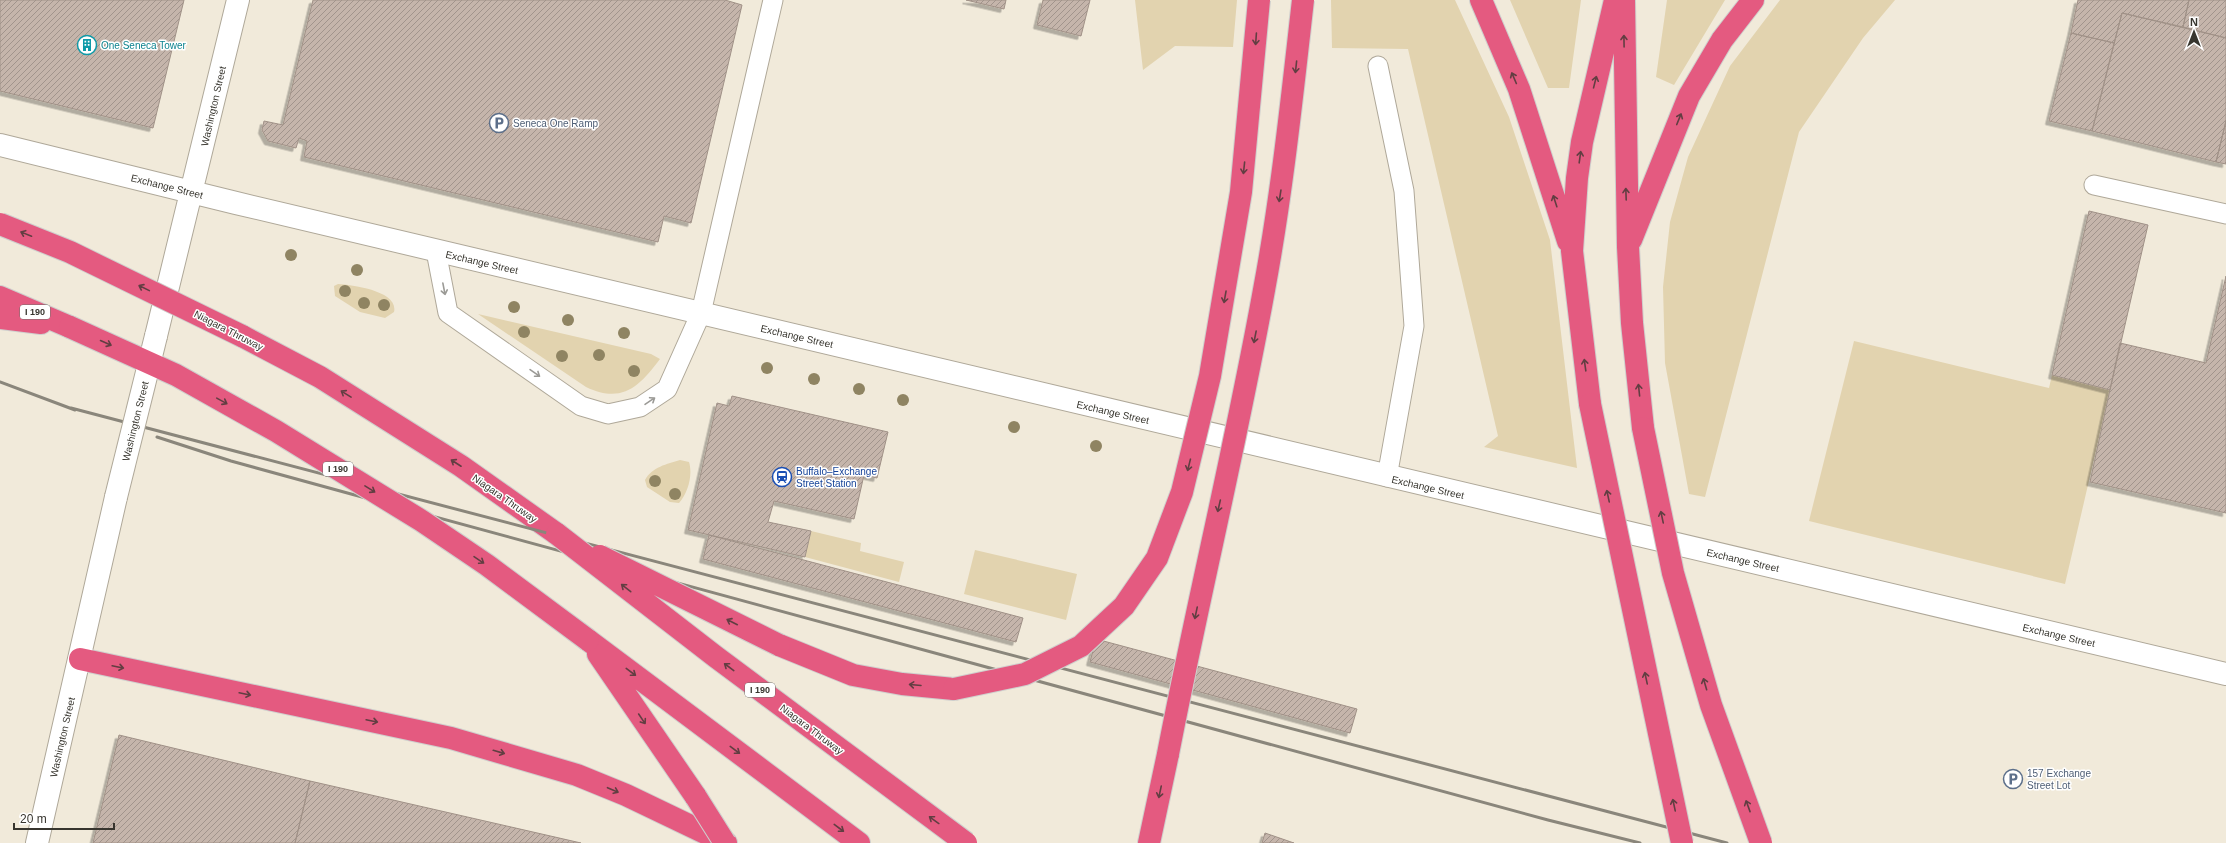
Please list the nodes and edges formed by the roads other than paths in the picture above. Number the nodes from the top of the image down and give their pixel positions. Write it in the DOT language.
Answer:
graph roads {
  1 [pos="238,0"];
  2 [pos="773,0"];
  3 [pos="1259,0"];
  4 [pos="1303,0"];
  5 [pos="1481,0"];
  6 [pos="1615,0"];
  7 [pos="1624,0"];
  8 [pos="1753,0"];
  9 [pos="1378,66"];
  10 [pos="0,145"];
  11 [pos="2094,184"];
  12 [pos="192,192"];
  13 [pos="2226,214"];
  14 [pos="0,224"];
  15 [pos="1628,247"];
  16 [pos="436,251"];
  17 [pos="1572,251"];
  18 [pos="0,297"];
  19 [pos="701,314"];
  20 [pos="0,318"];
  21 [pos="70,327"];
  22 [pos="1387,477"];
  23 [pos="557,534"];
  24 [pos="588,640"];
  25 [pos="80,658"];
  26 [pos="2226,674"];
  27 [pos="37,843"];
  28 [pos="726,843"];
  29 [pos="859,843"];
  30 [pos="966,843"];
  31 [pos="1149,843"];
  32 [pos="1682,843"];
  33 [pos="1761,843"];
  1 -- 12 [label="street, Washington Street"];
  2 -- 19 [label="lane"];
  3 -- 23 [label="highway, one-way, bridge"];
  4 -- 31 [label="highway, one-way, bridge"];
  17 -- 5 [label="highway, one-way"];
  17 -- 6 [label="highway, one-way"];
  15 -- 7 [label="highway, one-way"];
  15 -- 8 [label="highway, one-way"];
  9 -- 22 [label="lane"];
  10 -- 12 [label="street, Exchange Street"];
  11 -- 13 [label="lane"];
  12 -- 16 [label="street, Exchange Street"];
  12 -- 25 [label="street, Washington Street, bridge"];
  23 -- 14 [label="highway, Niagara Thruway / I 190, one-way, bridge"];
  33 -- 15 [label="highway, one-way, bridge"];
  16 -- 19 [label="street, Exchange Street"];
  16 -- 19 [label="lane, one-way"];
  32 -- 17 [label="highway, one-way, bridge"];
  18 -- 21 [label="highway, I 190"];
  19 -- 22 [label="street, Exchange Street"];
  20 -- 21 [label="highway"];
  21 -- 24 [label="highway, I 190, one-way, bridge"];
  22 -- 26 [label="street, Exchange Street"];
  30 -- 23 [label="highway, Niagara Thruway / I 190, one-way, bridge"];
  24 -- 28 [label="highway, one-way, bridge"];
  24 -- 29 [label="highway, I 190, one-way"];
  25 -- 27 [label="street, Washington Street"];
  25 -- 28 [label="highway, one-way"];
}
